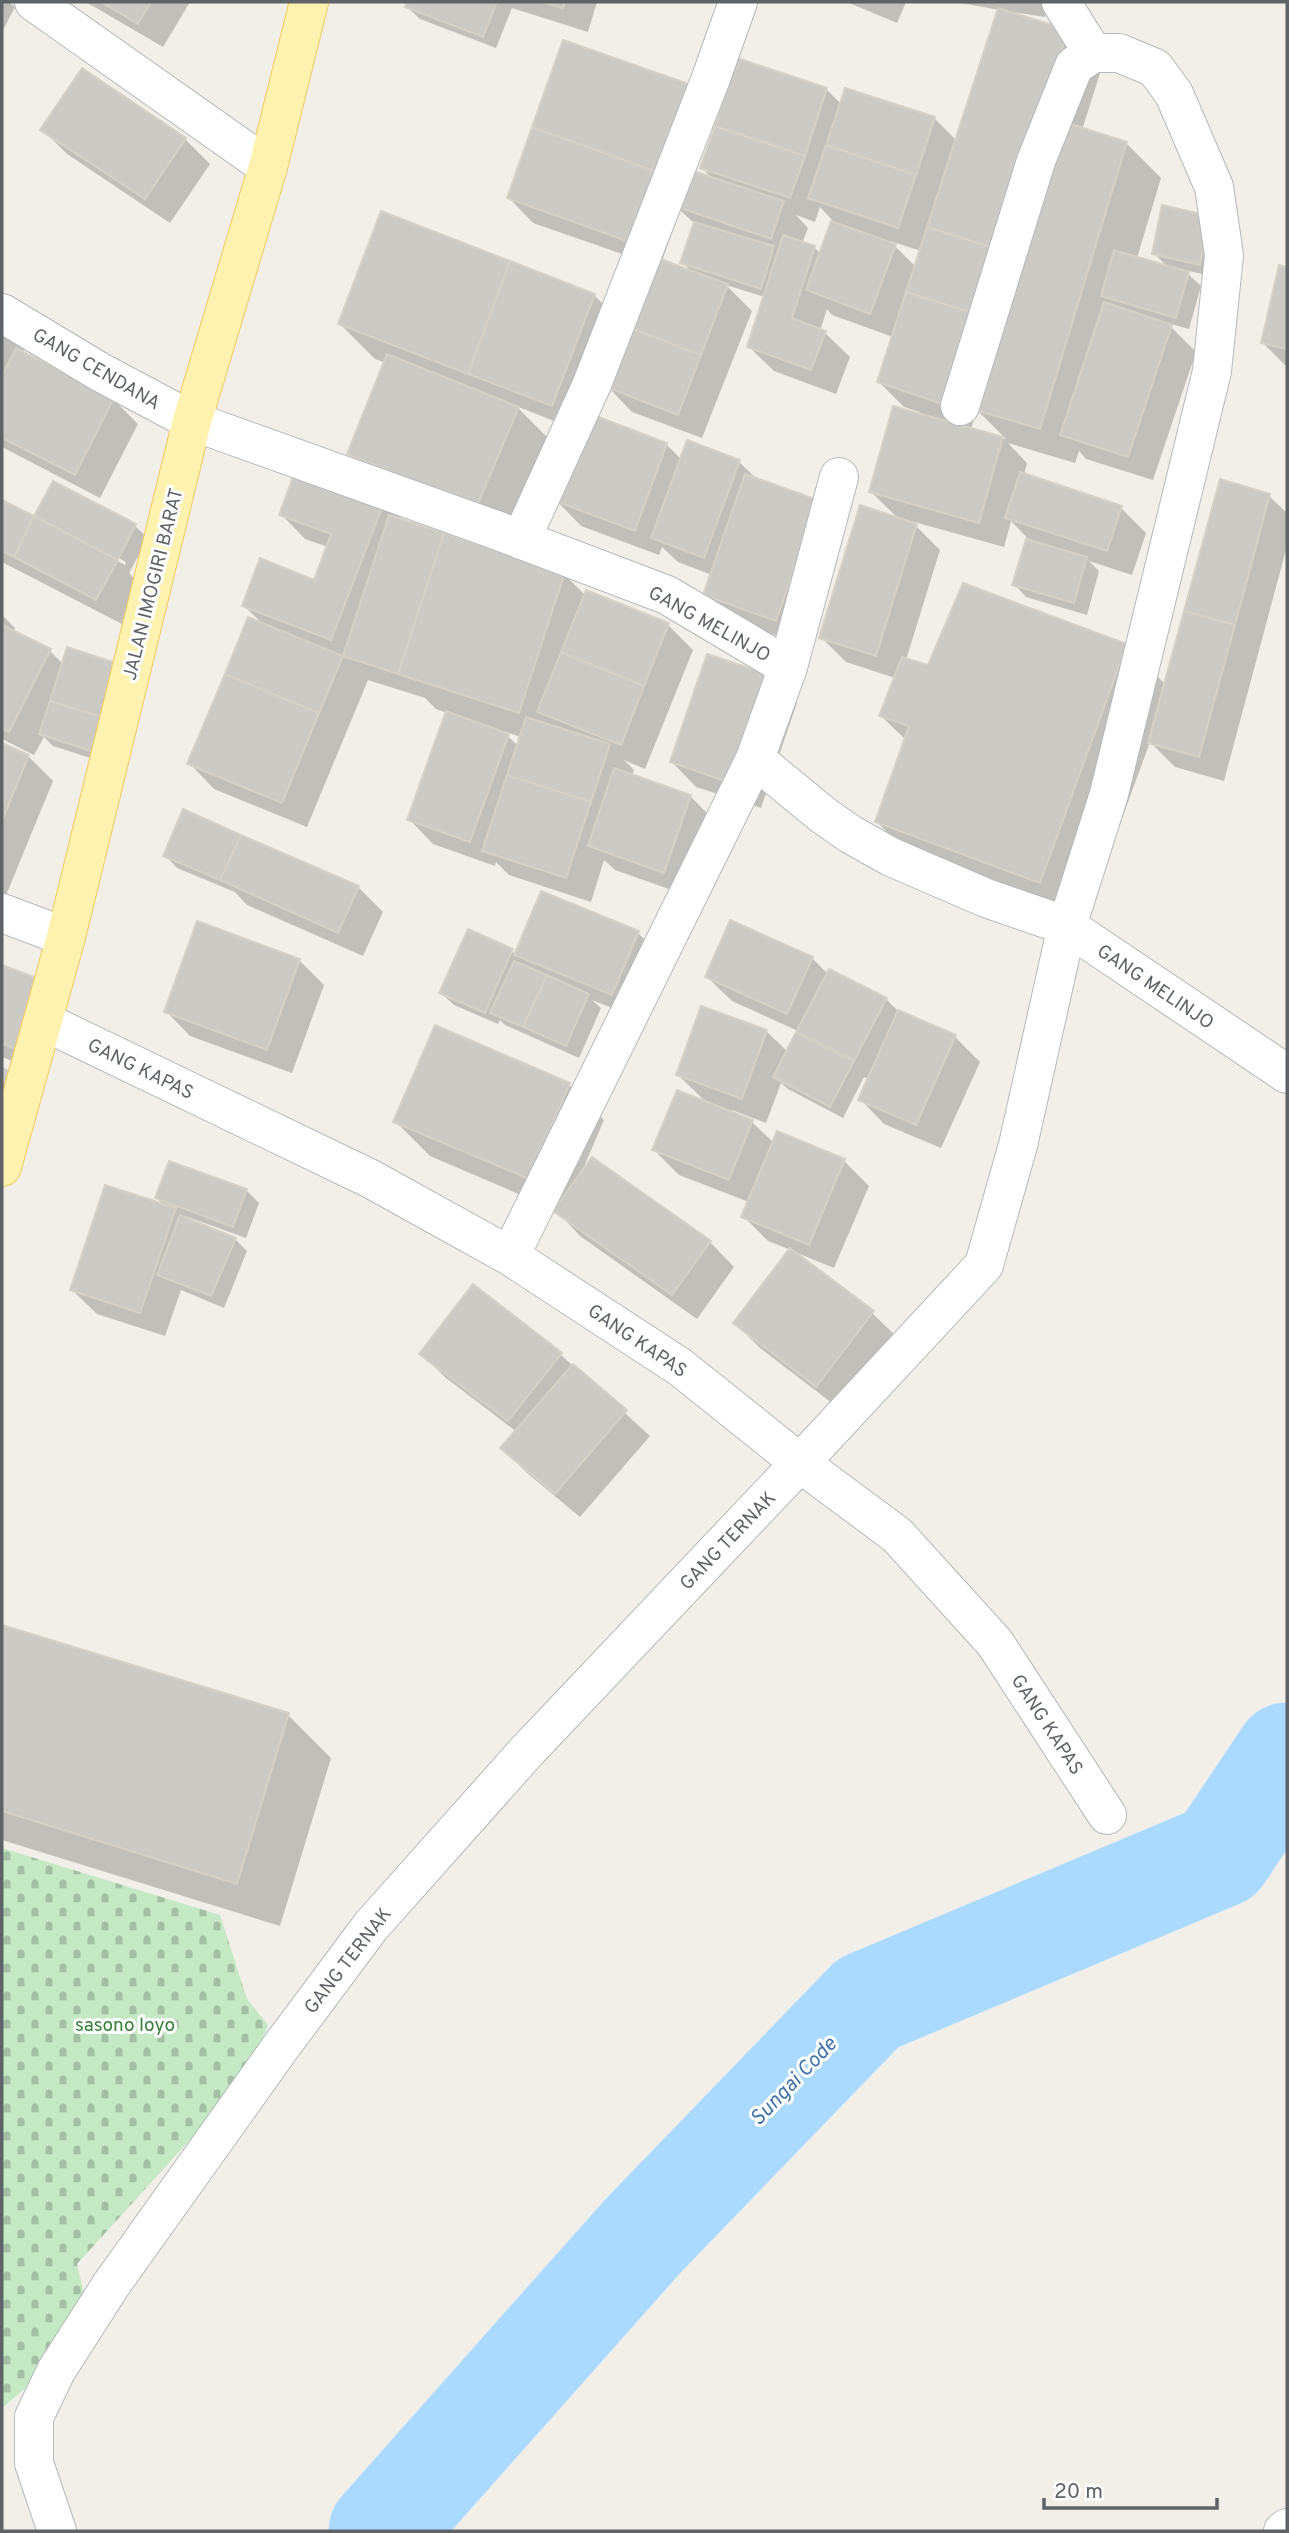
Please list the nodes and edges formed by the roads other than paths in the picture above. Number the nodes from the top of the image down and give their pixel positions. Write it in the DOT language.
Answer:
graph roads {
  1 [pos="34,2"];
  2 [pos="309,2"];
  3 [pos="738,2"];
  4 [pos="1061,2"];
  5 [pos="1093,53"];
  6 [pos="268,167"];
  7 [pos="2,313"];
  8 [pos="960,406"];
  9 [pos="192,421"];
  10 [pos="839,477"];
  11 [pos="521,540"];
  12 [pos="788,667"];
  13 [pos="755,759"];
  14 [pos="2,913"];
  15 [pos="1067,926"];
  16 [pos="66,936"];
  17 [pos="43,1021"];
  18 [pos="1287,1074"];
  19 [pos="2,1167"];
  20 [pos="510,1256"];
  21 [pos="800,1463"];
  22 [pos="1107,1815"];
  23 [pos="57,2531"];
  1 -- 6 [label="street"];
  2 -- 6 [label="main road, JALAN IMOGIRI BARAT"];
  3 -- 11 [label="street"];
  4 -- 5 [label="street"];
  5 -- 8 [label="street"];
  5 -- 15 [label="street, GANG TERNAK"];
  6 -- 9 [label="main road, JALAN IMOGIRI BARAT"];
  7 -- 9 [label="street, GANG CENDANA"];
  9 -- 11 [label="street, GANG MELINJO"];
  9 -- 16 [label="main road, JALAN IMOGIRI BARAT"];
  10 -- 12 [label="street"];
  11 -- 12 [label="street, GANG MELINJO"];
  12 -- 13 [label="street, GANG MELINJO"];
  13 -- 15 [label="street, GANG MELINJO"];
  13 -- 20 [label="street"];
  14 -- 16 [label="street"];
  15 -- 18 [label="street, GANG MELINJO"];
  15 -- 21 [label="street, GANG TERNAK"];
  16 -- 17 [label="main road, JALAN IMOGIRI BARAT"];
  17 -- 19 [label="main road, JALAN IMOGIRI BARAT"];
  17 -- 20 [label="street, GANG KAPAS"];
  20 -- 21 [label="street, GANG KAPAS"];
  21 -- 22 [label="street, GANG KAPAS"];
  21 -- 23 [label="street, GANG TERNAK"];
}
